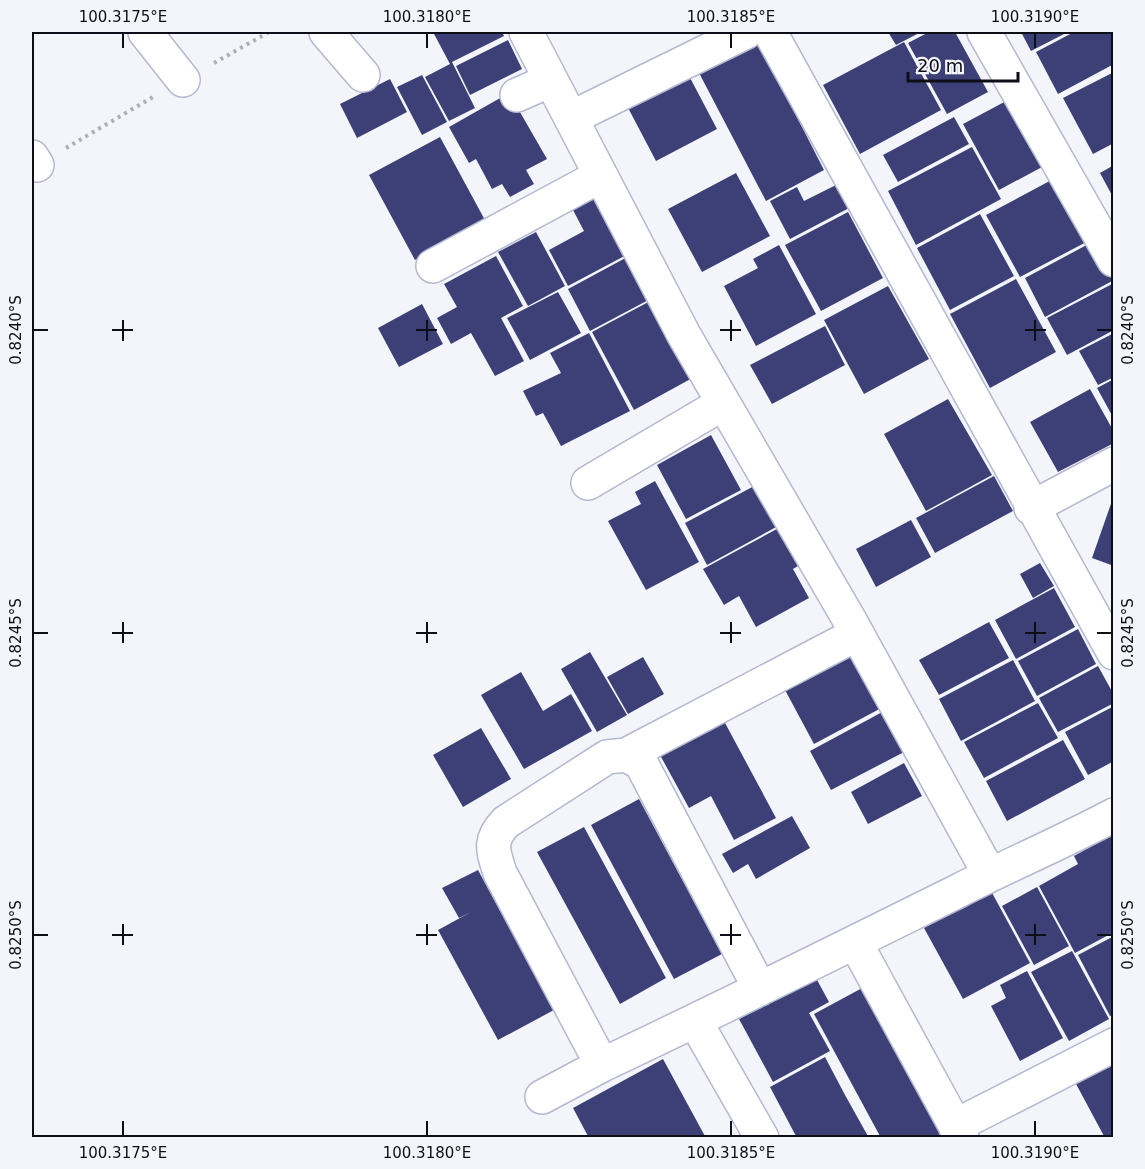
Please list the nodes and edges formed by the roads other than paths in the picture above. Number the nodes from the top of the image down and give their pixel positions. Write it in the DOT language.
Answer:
graph roads {
  1 [pos="145,32"];
  2 [pos="326,32"];
  3 [pos="526,32"];
  4 [pos="746,32"];
  5 [pos="770,32"];
  6 [pos="984,32"];
  7 [pos="363,75"];
  8 [pos="183,80"];
  9 [pos="551,80"];
  10 [pos="517,95"];
  11 [pos="571,118"];
  12 [pos="600,176"];
  13 [pos="1113,260"];
  14 [pos="433,266"];
  15 [pos="722,404"];
  16 [pos="1113,464"];
  17 [pos="588,483"];
  18 [pos="1031,507"];
  19 [pos="857,634"];
  20 [pos="1113,653"];
  21 [pos="626,755"];
  22 [pos="1113,815"];
  23 [pos="990,875"];
  24 [pos="855,942"];
  25 [pos="760,989"];
  26 [pos="695,1021"];
  27 [pos="1113,1045"];
  28 [pos="602,1065"];
  29 [pos="542,1097"];
  30 [pos="959,1132"];
  31 [pos="762,1137"];
  1 -- 8 [label="street"];
  2 -- 7 [label="street"];
  3 -- 9 [label="street"];
  4 -- 11 [label="street"];
  5 -- 18 [label="street"];
  6 -- 13 [label="street"];
  9 -- 10 [label="street"];
  9 -- 11 [label="street"];
  11 -- 12 [label="street"];
  12 -- 14 [label="street"];
  12 -- 15 [label="street"];
  15 -- 17 [label="street"];
  15 -- 19 [label="street"];
  16 -- 18 [label="street"];
  18 -- 20 [label="street"];
  19 -- 21 [label="street"];
  19 -- 23 [label="street"];
  21 -- 25 [label="street"];
  21 -- 28 [label="street"];
  22 -- 23 [label="street"];
  23 -- 24 [label="street"];
  24 -- 25 [label="street"];
  24 -- 30 [label="street"];
  25 -- 26 [label="street"];
  26 -- 28 [label="street"];
  26 -- 31 [label="street"];
  27 -- 30 [label="street"];
  28 -- 29 [label="street"];
}
